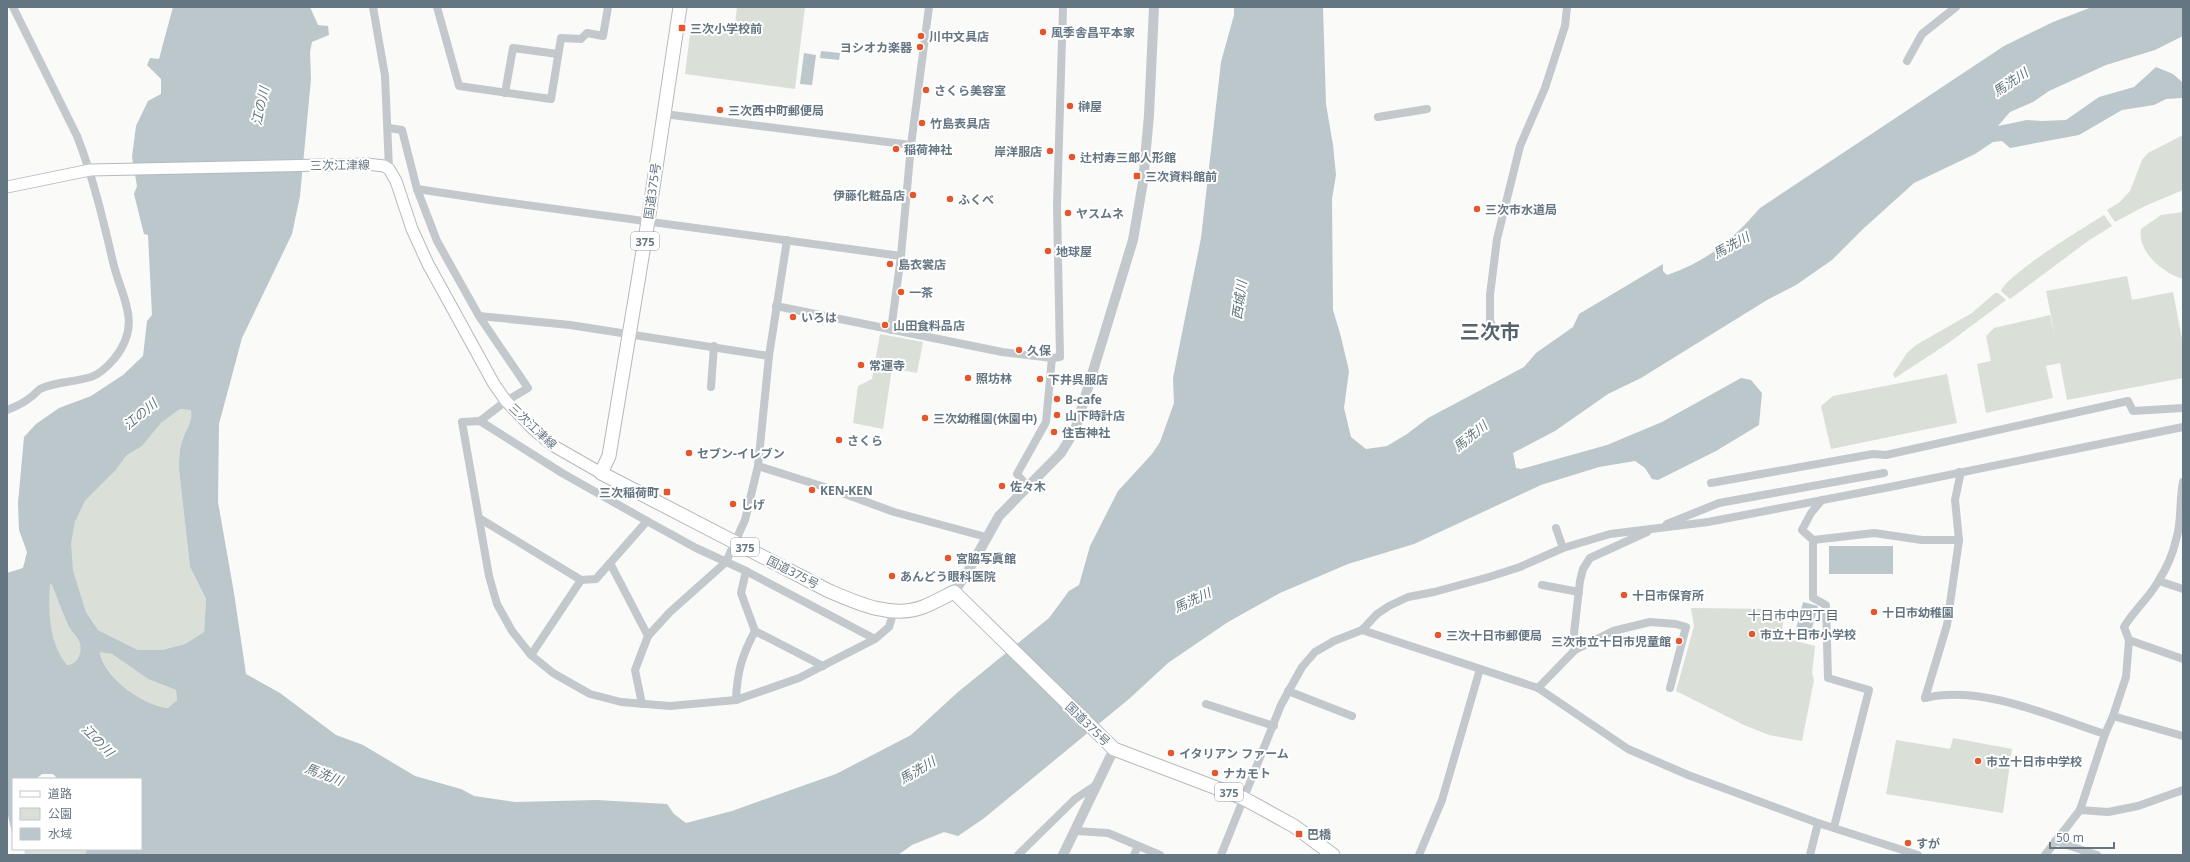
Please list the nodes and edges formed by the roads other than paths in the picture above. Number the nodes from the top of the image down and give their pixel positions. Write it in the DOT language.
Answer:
graph roads {
  1 [pos="13,7"];
  2 [pos="373,7"];
  3 [pos="437,7"];
  4 [pos="608,7"];
  5 [pos="680,7"];
  6 [pos="929,7"];
  7 [pos="1063,7"];
  8 [pos="1154,7"];
  9 [pos="1567,7"];
  10 [pos="1956,7"];
  11 [pos="558,54"];
  12 [pos="1907,61"];
  13 [pos="505,93"];
  14 [pos="1426,109"];
  15 [pos="664,114"];
  16 [pos="1378,117"];
  17 [pos="389,128"];
  18 [pos="911,145"];
  19 [pos="389,169"];
  20 [pos="94,170"];
  21 [pos="7,187"];
  22 [pos="417,188"];
  23 [pos="648,221"];
  24 [pos="786,240"];
  25 [pos="901,256"];
  26 [pos="776,306"];
  27 [pos="479,316"];
  28 [pos="1492,326"];
  29 [pos="891,330"];
  30 [pos="630,334"];
  31 [pos="714,346"];
  32 [pos="768,356"];
  33 [pos="1052,358"];
  34 [pos="710,387"];
  35 [pos="506,401"];
  36 [pos="2183,408"];
  37 [pos="7,410"];
  38 [pos="480,421"];
  39 [pos="2183,427"];
  40 [pos="758,466"];
  41 [pos="601,472"];
  42 [pos="1959,472"];
  43 [pos="1884,473"];
  44 [pos="2183,482"];
  45 [pos="1711,483"];
  46 [pos="1028,487"];
  47 [pos="1822,500"];
  48 [pos="479,518"];
  49 [pos="2182,519"];
  50 [pos="647,522"];
  51 [pos="1556,528"];
  52 [pos="1656,528"];
  53 [pos="986,536"];
  54 [pos="1813,540"];
  55 [pos="1959,540"];
  56 [pos="736,542"];
  57 [pos="1563,548"];
  58 [pos="726,562"];
  59 [pos="610,563"];
  60 [pos="746,570"];
  61 [pos="581,580"];
  62 [pos="2159,581"];
  63 [pos="1542,585"];
  64 [pos="2183,589"];
  65 [pos="954,592"];
  66 [pos="1579,592"];
  67 [pos="894,611"];
  68 [pos="1362,630"];
  69 [pos="755,631"];
  70 [pos="648,636"];
  71 [pos="875,639"];
  72 [pos="2129,640"];
  73 [pos="1576,650"];
  74 [pos="532,655"];
  75 [pos="2183,659"];
  76 [pos="823,666"];
  77 [pos="1480,669"];
  78 [pos="1538,688"];
  79 [pos="1670,688"];
  80 [pos="1288,691"];
  81 [pos="736,700"];
  82 [pos="642,704"];
  83 [pos="1206,704"];
  84 [pos="1352,716"];
  85 [pos="2113,716"];
  86 [pos="1274,726"];
  87 [pos="2105,734"];
  88 [pos="2183,736"];
  89 [pos="1114,749"];
  90 [pos="1096,785"];
  91 [pos="2183,790"];
  92 [pos="1243,798"];
  93 [pos="2080,810"];
  94 [pos="1818,823"];
  95 [pos="1834,827"];
  96 [pos="1076,831"];
  97 [pos="2055,841"];
  98 [pos="1138,846"];
  99 [pos="1018,855"];
  100 [pos="1063,855"];
  101 [pos="1134,855"];
  102 [pos="1160,855"];
  103 [pos="1221,855"];
  104 [pos="1333,855"];
  105 [pos="1419,855"];
  106 [pos="1810,855"];
  107 [pos="1918,855"];
  108 [pos="2045,855"];
  109 [pos="2098,855"];
  1 -- 20 [label="street"];
  2 -- 17 [label="street"];
  3 -- 13 [label="street"];
  4 -- 11 [label="street"];
  5 -- 15 [label="highway, 国道375号 / 375"];
  6 -- 18 [label="street"];
  7 -- 33 [label="street"];
  8 -- 46 [label="street"];
  9 -- 28 [label="street"];
  10 -- 12 [label="street"];
  11 -- 13 [label="street"];
  11 -- 13 [label="street"];
  14 -- 16 [label="street"];
  15 -- 18 [label="street"];
  15 -- 23 [label="highway, 国道375号 / 375"];
  17 -- 19 [label="street"];
  17 -- 22 [label="street"];
  18 -- 25 [label="street"];
  19 -- 20 [label="main road, 三次江津線"];
  19 -- 35 [label="main road, 三次江津線"];
  20 -- 21 [label="main road, 三次江津線"];
  20 -- 37 [label="street"];
  22 -- 23 [label="street"];
  22 -- 27 [label="street"];
  23 -- 24 [label="street"];
  23 -- 30 [label="highway, 国道375号 / 375"];
  24 -- 25 [label="street"];
  24 -- 26 [label="street"];
  25 -- 29 [label="street"];
  26 -- 29 [label="street"];
  26 -- 32 [label="street"];
  27 -- 30 [label="street"];
  27 -- 35 [label="street"];
  29 -- 33 [label="street"];
  30 -- 31 [label="street"];
  30 -- 41 [label="highway, 国道375号 / 375"];
  31 -- 32 [label="street"];
  31 -- 34 [label="street"];
  32 -- 40 [label="street"];
  33 -- 46 [label="street"];
  35 -- 38 [label="street"];
  35 -- 41 [label="main road, 三次江津線"];
  36 -- 45 [label="street"];
  38 -- 48 [label="street"];
  38 -- 50 [label="street"];
  39 -- 42 [label="street"];
  40 -- 53 [label="street"];
  40 -- 56 [label="street"];
  41 -- 56 [label="highway, 国道375号 / 375"];
  42 -- 47 [label="street"];
  42 -- 55 [label="street"];
  43 -- 52 [label="street"];
  44 -- 49 [label="street"];
  46 -- 53 [label="street"];
  47 -- 52 [label="street"];
  47 -- 54 [label="street"];
  48 -- 61 [label="street"];
  48 -- 74 [label="street"];
  49 -- 62 [label="street"];
  50 -- 58 [label="street"];
  50 -- 59 [label="street"];
  51 -- 57 [label="street"];
  52 -- 57 [label="street"];
  52 -- 66 [label="street"];
  53 -- 65 [label="street"];
  54 -- 55 [label="street"];
  54 -- 95 [label="street"];
  55 -- 87 [label="street"];
  56 -- 58 [label="street"];
  56 -- 67 [label="highway, 国道375号 / 375"];
  57 -- 68 [label="street"];
  58 -- 60 [label="street"];
  58 -- 70 [label="street"];
  59 -- 61 [label="street"];
  59 -- 70 [label="street"];
  60 -- 69 [label="street"];
  60 -- 71 [label="street"];
  61 -- 74 [label="street"];
  62 -- 64 [label="street"];
  62 -- 72 [label="street"];
  63 -- 66 [label="street"];
  65 -- 67 [label="highway, 国道375号 / 375"];
  65 -- 89 [label="highway, 国道375号 / 375"];
  66 -- 73 [label="street"];
  67 -- 71 [label="street"];
  68 -- 77 [label="street"];
  68 -- 80 [label="street"];
  69 -- 76 [label="street"];
  69 -- 81 [label="street"];
  70 -- 82 [label="street"];
  71 -- 76 [label="street"];
  72 -- 75 [label="street"];
  72 -- 85 [label="street"];
  73 -- 78 [label="street"];
  73 -- 79 [label="street"];
  74 -- 82 [label="street"];
  76 -- 81 [label="street"];
  77 -- 78 [label="street"];
  77 -- 105 [label="street"];
  78 -- 94 [label="street"];
  80 -- 84 [label="street"];
  80 -- 86 [label="street"];
  81 -- 82 [label="street"];
  83 -- 86 [label="street"];
  85 -- 87 [label="street"];
  85 -- 88 [label="street"];
  86 -- 92 [label="street"];
  87 -- 93 [label="street"];
  89 -- 90 [label="street"];
  89 -- 92 [label="highway, 国道375号 / 375"];
  90 -- 96 [label="street"];
  90 -- 99 [label="street"];
  91 -- 93 [label="street"];
  92 -- 103 [label="street"];
  92 -- 104 [label="highway, 国道375号 / 375"];
  93 -- 97 [label="street"];
  94 -- 95 [label="street"];
  94 -- 106 [label="street"];
  95 -- 107 [label="street"];
  96 -- 98 [label="street"];
  96 -- 100 [label="street"];
  97 -- 108 [label="street"];
  97 -- 109 [label="street"];
  98 -- 101 [label="street"];
  98 -- 102 [label="street"];
}
